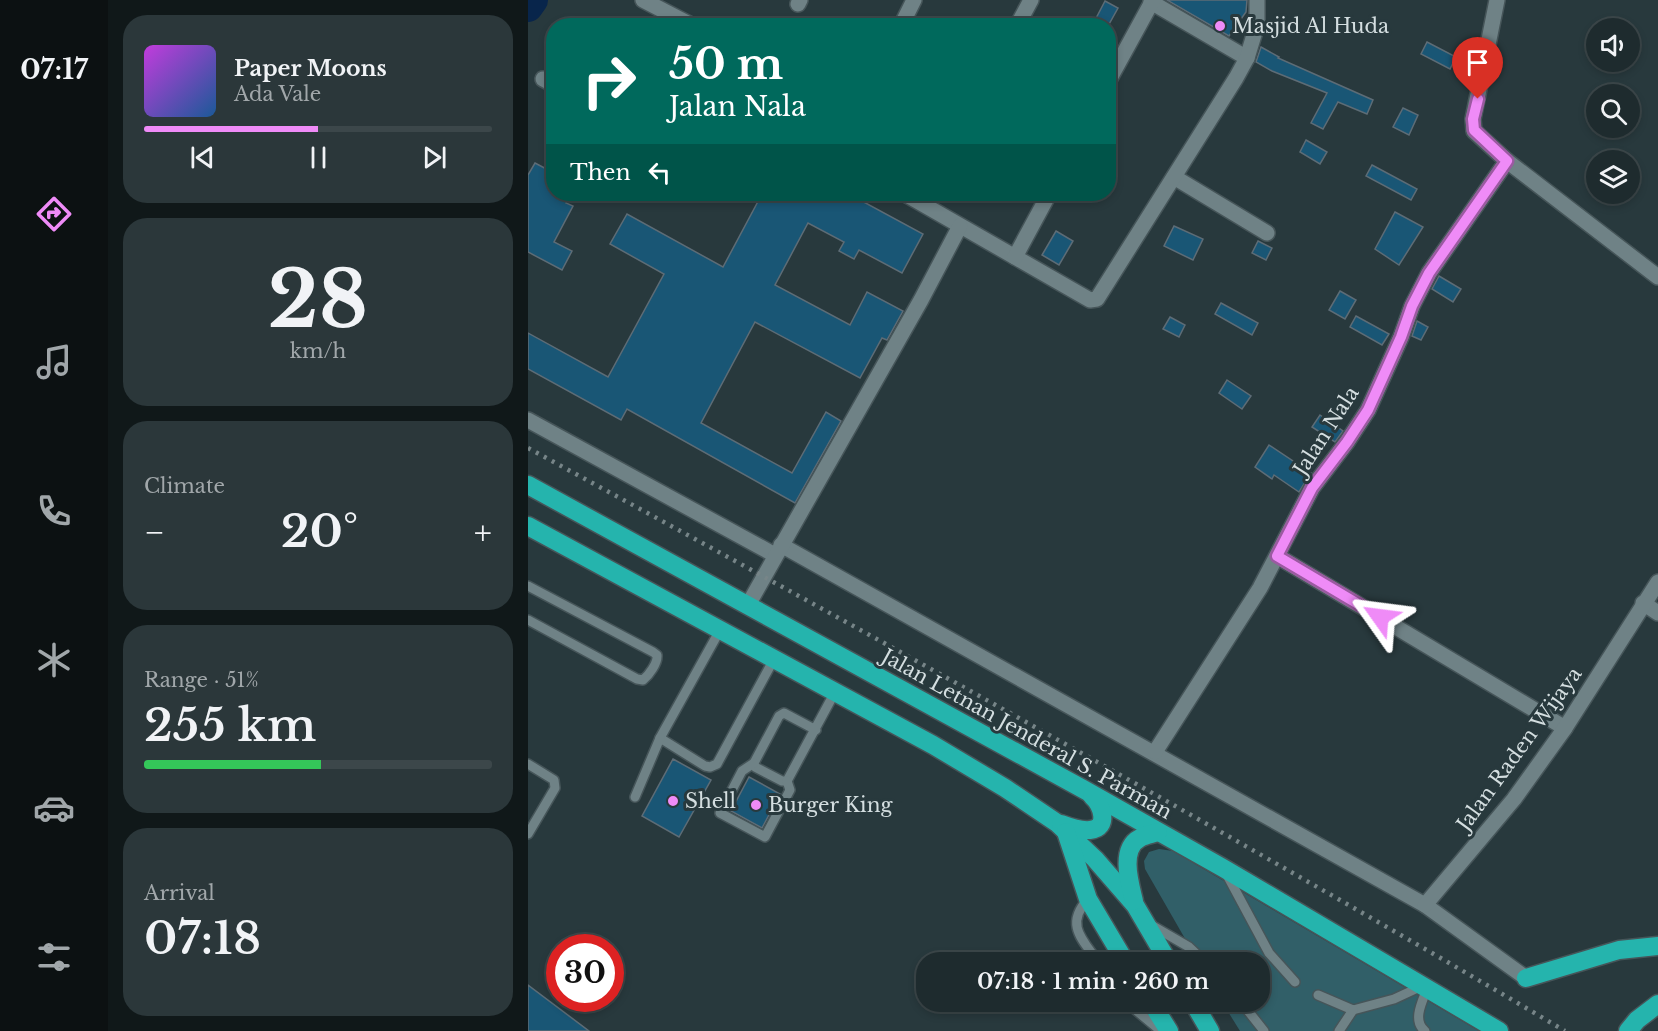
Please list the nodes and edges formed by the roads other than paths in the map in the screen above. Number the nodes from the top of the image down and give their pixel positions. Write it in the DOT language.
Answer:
graph roads {
  1 [pos="643,0"];
  2 [pos="914,0"];
  3 [pos="1031,0"];
  4 [pos="1257,0"];
  5 [pos="1497,0"];
  6 [pos="1152,1"];
  7 [pos="678,18"];
  8 [pos="905,18"];
  9 [pos="1021,18"];
  10 [pos="1247,58"];
  11 [pos="1116,67"];
  12 [pos="1507,161"];
  13 [pos="1174,177"];
  14 [pos="926,201"];
  15 [pos="1045,201"];
  16 [pos="960,226"];
  17 [pos="1267,233"];
  18 [pos="1015,257"];
  19 [pos="1658,277"];
  20 [pos="528,420"];
  21 [pos="528,485"];
  22 [pos="528,526"];
  23 [pos="778,550"];
  24 [pos="1277,556"];
  25 [pos="1658,582"];
  26 [pos="528,586"];
  27 [pos="1643,603"];
  28 [pos="748,605"];
  29 [pos="1658,613"];
  30 [pos="528,620"];
  31 [pos="720,630"];
  32 [pos="774,659"];
  33 [pos="835,692"];
  34 [pos="1565,728"];
  35 [pos="816,730"];
  36 [pos="660,738"];
  37 [pos="1155,752"];
  38 [pos="754,763"];
  39 [pos="528,764"];
  40 [pos="787,781"];
  41 [pos="1083,789"];
  42 [pos="635,797"];
  43 [pos="1061,826"];
  44 [pos="1158,832"];
  45 [pos="528,834"];
  46 [pos="1223,868"];
  47 [pos="1088,899"];
  48 [pos="1425,904"];
  49 [pos="1139,913"];
  50 [pos="1658,946"];
  51 [pos="1091,952"];
  52 [pos="1119,952"];
  53 [pos="1162,952"];
  54 [pos="1194,952"];
  55 [pos="1526,978"];
  56 [pos="1295,982"];
  57 [pos="1424,987"];
  58 [pos="1318,995"];
  59 [pos="1658,1004"];
  60 [pos="1353,1010"];
  61 [pos="1138,1012"];
  62 [pos="1157,1012"];
  63 [pos="1199,1012"];
  64 [pos="1249,1012"];
  65 [pos="1161,1031"];
  66 [pos="1169,1031"];
  67 [pos="1210,1031"];
  68 [pos="1264,1031"];
  69 [pos="1339,1031"];
  70 [pos="1425,1031"];
  71 [pos="1499,1031"];
  72 [pos="1628,1031"];
  1 -- 7 [label="street"];
  2 -- 8 [label="street"];
  3 -- 9 [label="street"];
  4 -- 10 [label="street"];
  5 -- 12 [label="street"];
  6 -- 10 [label="street"];
  6 -- 11 [label="street"];
  10 -- 13 [label="street"];
  12 -- 19 [label="street"];
  12 -- 24 [label="street, Jalan Nala"];
  13 -- 17 [label="street"];
  13 -- 18 [label="street"];
  14 -- 16 [label="street"];
  15 -- 18 [label="street"];
  16 -- 18 [label="street"];
  16 -- 23 [label="street"];
  20 -- 23 [label="street"];
  21 -- 28 [label="highway, Jalan Letnan Jenderal S. Parman"];
  22 -- 31 [label="highway"];
  23 -- 28 [label="street"];
  23 -- 37 [label="street"];
  24 -- 34 [label="street"];
  24 -- 37 [label="street, Jalan Nala"];
  25 -- 27 [label="street, Jalan Raden Wijaya"];
  26 -- 30 [label="lane"];
  27 -- 29 [label="street"];
  27 -- 34 [label="street, Jalan Raden Wijaya"];
  28 -- 41 [label="highway, Jalan Letnan Jenderal S. Parman"];
  31 -- 32 [label="highway"];
  31 -- 36 [label="lane"];
  32 -- 33 [label="highway"];
  32 -- 36 [label="lane"];
  33 -- 35 [label="lane"];
  33 -- 43 [label="highway"];
  34 -- 48 [label="street, Jalan Raden Wijaya"];
  35 -- 38 [label="lane"];
  35 -- 40 [label="lane"];
  36 -- 42 [label="lane"];
  37 -- 48 [label="street"];
  38 -- 40 [label="lane"];
  38 -- 40 [label="lane"];
  39 -- 45 [label="lane"];
  41 -- 43 [label="highway"];
  41 -- 44 [label="highway, Jalan Letnan Jenderal S. Parman"];
  43 -- 47 [label="highway"];
  43 -- 49 [label="highway"];
  44 -- 46 [label="highway, Jalan Letnan Jenderal S. Parman"];
  44 -- 49 [label="highway"];
  46 -- 56 [label="lane"];
  46 -- 57 [label="highway, Jalan Letnan Jenderal S. Parman"];
  47 -- 51 [label="lane"];
  47 -- 52 [label="highway"];
  48 -- 55 [label="street"];
  49 -- 53 [label="highway"];
  49 -- 54 [label="lane"];
  50 -- 55 [label="highway"];
  57 -- 60 [label="lane"];
  57 -- 70 [label="lane"];
  57 -- 71 [label="highway, Jalan Letnan Jenderal S. Parman"];
  58 -- 60 [label="lane"];
  59 -- 72 [label="highway"];
  60 -- 69 [label="lane"];
  61 -- 65 [label="lane"];
  62 -- 66 [label="highway"];
  63 -- 67 [label="highway"];
  64 -- 68 [label="lane"];
}
